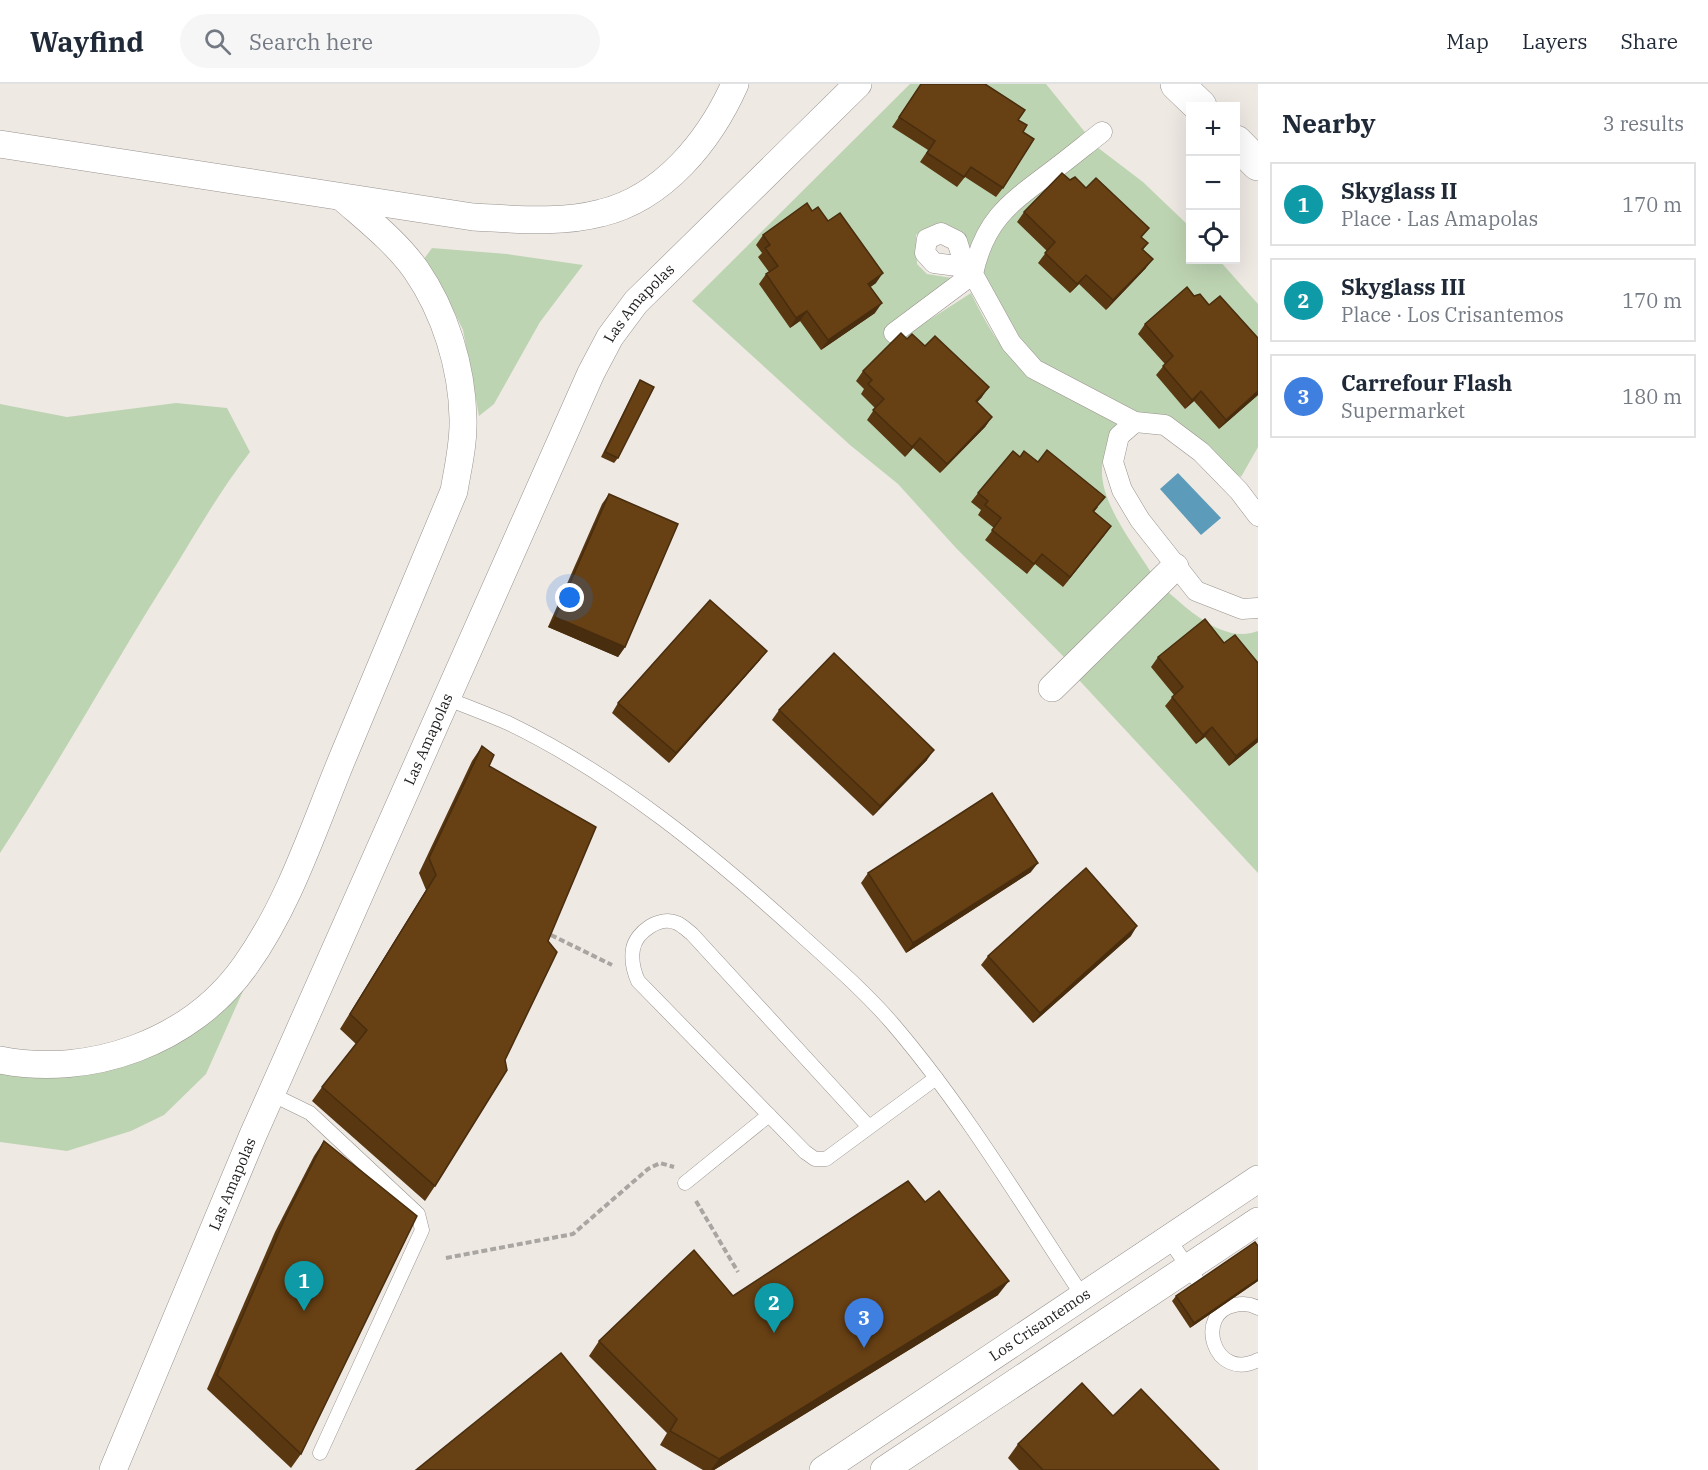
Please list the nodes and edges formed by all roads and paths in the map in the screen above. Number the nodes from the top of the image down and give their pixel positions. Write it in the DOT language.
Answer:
graph roads {
  1 [pos="735,84"];
  2 [pos="858,84"];
  3 [pos="1177,84"];
  4 [pos="1196,102"];
  5 [pos="1102,132"];
  6 [pos="0,144"];
  7 [pos="1240,146"];
  8 [pos="1258,164"];
  9 [pos="344,199"];
  10 [pos="969,270"];
  11 [pos="894,333"];
  12 [pos="1135,422"];
  13 [pos="1258,516"];
  14 [pos="1175,567"];
  15 [pos="1258,608"];
  16 [pos="1052,688"];
  17 [pos="445,698"];
  18 [pos="551,935"];
  19 [pos="633,971"];
  20 [pos="0,1060"];
  21 [pos="936,1078"];
  22 [pos="271,1094"];
  23 [pos="769,1115"];
  24 [pos="869,1127"];
  25 [pos="1258,1179"];
  26 [pos="685,1183"];
  27 [pos="1258,1221"];
  28 [pos="1168,1238"];
  29 [pos="446,1258"];
  30 [pos="738,1272"];
  31 [pos="1194,1275"];
  32 [pos="1082,1295"];
  33 [pos="1258,1308"];
  34 [pos="1258,1360"];
  35 [pos="871,1439"];
  36 [pos="320,1453"];
  37 [pos="887,1469"];
  38 [pos="113,1470"];
  39 [pos="823,1470"];
  1 -- 9 [label="street"];
  2 -- 17 [label="street, Las Amapolas"];
  3 -- 4 [label="street"];
  5 -- 10 [label="street"];
  6 -- 9 [label="street"];
  7 -- 8 [label="street"];
  9 -- 20 [label="street"];
  10 -- 11 [label="street"];
  10 -- 12 [label="street"];
  12 -- 13 [label="street"];
  12 -- 14 [label="street"];
  14 -- 15 [label="street"];
  14 -- 16 [label="street"];
  17 -- 21 [label="lane"];
  17 -- 22 [label="street, Las Amapolas"];
  18 -- 19 [label="path"];
  19 -- 23 [label="lane"];
  19 -- 24 [label="lane"];
  21 -- 24 [label="lane"];
  21 -- 32 [label="lane"];
  22 -- 36 [label="lane"];
  22 -- 38 [label="street, Las Amapolas"];
  23 -- 24 [label="lane"];
  23 -- 26 [label="lane"];
  25 -- 28 [label="street, Los Crisantemos"];
  26 -- 29 [label="path"];
  26 -- 30 [label="path"];
  27 -- 31 [label="street"];
  28 -- 31 [label="lane"];
  28 -- 32 [label="street, Los Crisantemos"];
  31 -- 37 [label="street"];
  32 -- 35 [label="street, Los Crisantemos"];
  33 -- 34 [label="lane"];
  35 -- 37 [label="street"];
  35 -- 39 [label="street, Los Crisantemos"];
}
